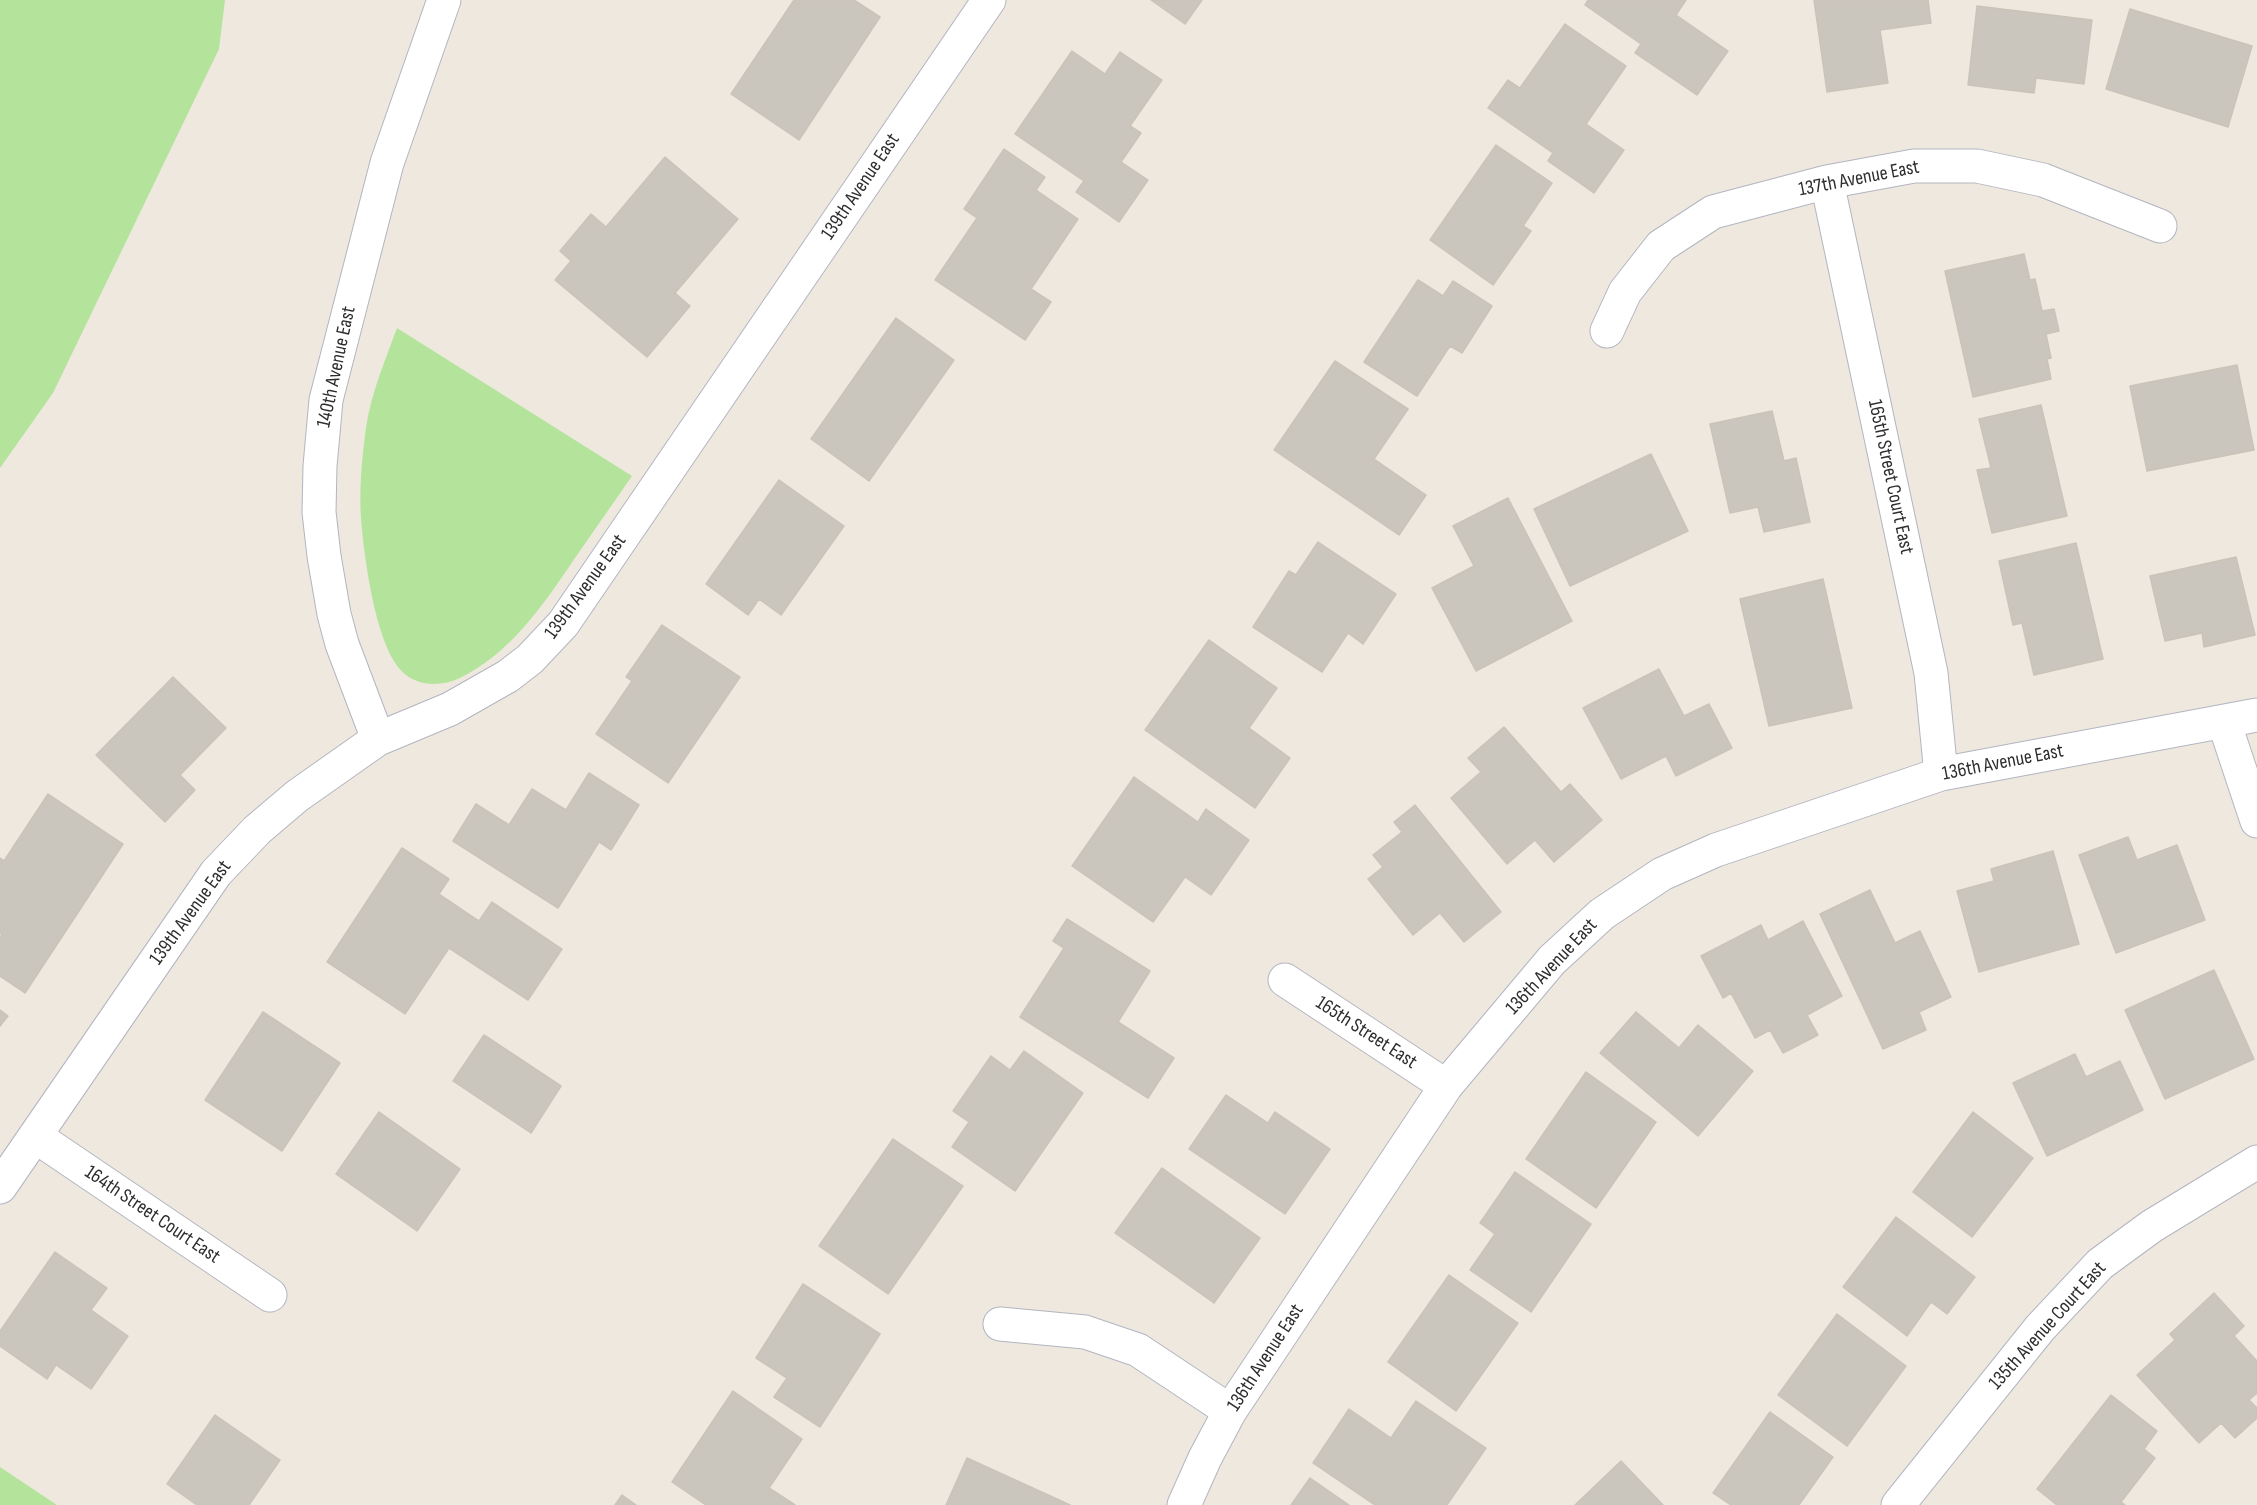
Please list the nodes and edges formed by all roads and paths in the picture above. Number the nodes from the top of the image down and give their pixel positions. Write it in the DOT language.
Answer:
graph roads {
  1 [pos="444,0"];
  2 [pos="989,0"];
  3 [pos="1827,182"];
  4 [pos="2160,226"];
  5 [pos="1607,331"];
  6 [pos="2257,715"];
  7 [pos="2223,722"];
  8 [pos="378,739"];
  9 [pos="1941,774"];
  10 [pos="2257,821"];
  11 [pos="1285,980"];
  12 [pos="1446,1086"];
  13 [pos="35,1136"];
  14 [pos="2257,1162"];
  15 [pos="0,1187"];
  16 [pos="270,1294"];
  17 [pos="1000,1324"];
  18 [pos="1230,1411"];
  19 [pos="1184,1505"];
  20 [pos="1898,1505"];
  1 -- 8 [label="street, 140th Avenue East"];
  2 -- 8 [label="street, 139th Avenue East"];
  3 -- 4 [label="street, 137th Avenue East"];
  3 -- 5 [label="street, 137th Avenue East"];
  3 -- 9 [label="street, 165th Street Court East"];
  6 -- 7 [label="street, 136th Avenue East"];
  7 -- 9 [label="street, 136th Avenue East"];
  7 -- 10 [label="street"];
  8 -- 13 [label="street, 139th Avenue East"];
  9 -- 12 [label="street, 136th Avenue East"];
  11 -- 12 [label="street, 165th Street East"];
  12 -- 18 [label="street, 136th Avenue East"];
  13 -- 15 [label="street, 139th Avenue East"];
  13 -- 16 [label="street, 164th Street Court East"];
  14 -- 20 [label="street, 135th Avenue Court East"];
  17 -- 18 [label="street"];
  18 -- 19 [label="street, 136th Avenue East"];
}
